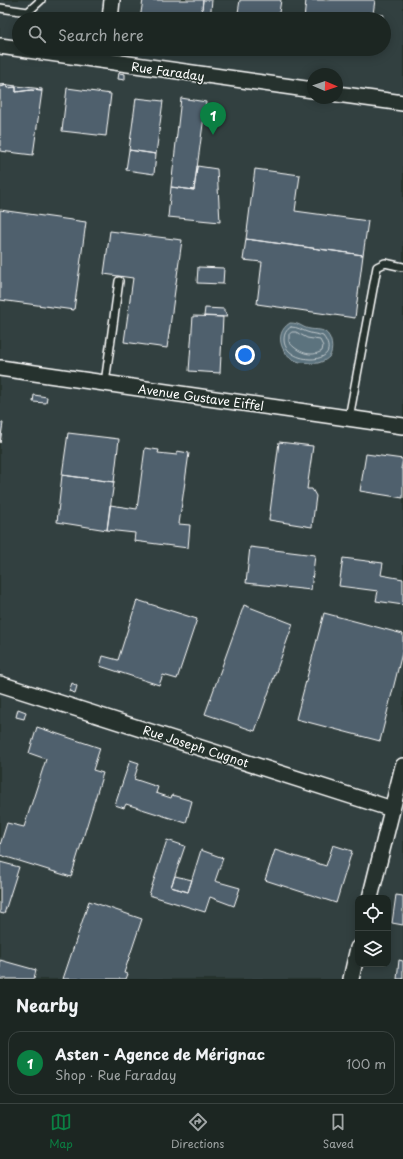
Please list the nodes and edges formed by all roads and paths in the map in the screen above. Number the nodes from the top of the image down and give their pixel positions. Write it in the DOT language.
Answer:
graph roads {
  1 [pos="41,0"];
  2 [pos="112,0"];
  3 [pos="0,8"];
  4 [pos="111,12"];
  5 [pos="0,46"];
  6 [pos="12,47"];
  7 [pos="111,56"];
  8 [pos="307,89"];
  9 [pos="343,95"];
  10 [pos="403,103"];
  11 [pos="403,266"];
  12 [pos="119,281"];
  13 [pos="0,368"];
  14 [pos="105,383"];
  15 [pos="349,418"];
  16 [pos="403,426"];
  17 [pos="0,684"];
  18 [pos="403,766"];
  19 [pos="392,809"];
  20 [pos="371,895"];
  21 [pos="355,960"];
  22 [pos="350,979"];
  1 -- 3 [label="lane"];
  2 -- 4 [label="street"];
  5 -- 6 [label="street, Rue Faraday"];
  7 -- 8 [label="street, Rue Faraday"];
  9 -- 10 [label="street"];
  11 -- 15 [label="lane"];
  12 -- 14 [label="lane"];
  13 -- 14 [label="street, Avenue Gustave Eiffel"];
  14 -- 15 [label="street, Avenue Gustave Eiffel"];
  15 -- 16 [label="street, Avenue Gustave Eiffel"];
  17 -- 19 [label="street, Rue Joseph Cugnot"];
  18 -- 19 [label="street"];
  19 -- 20 [label="street"];
  21 -- 22 [label="street"];
}
